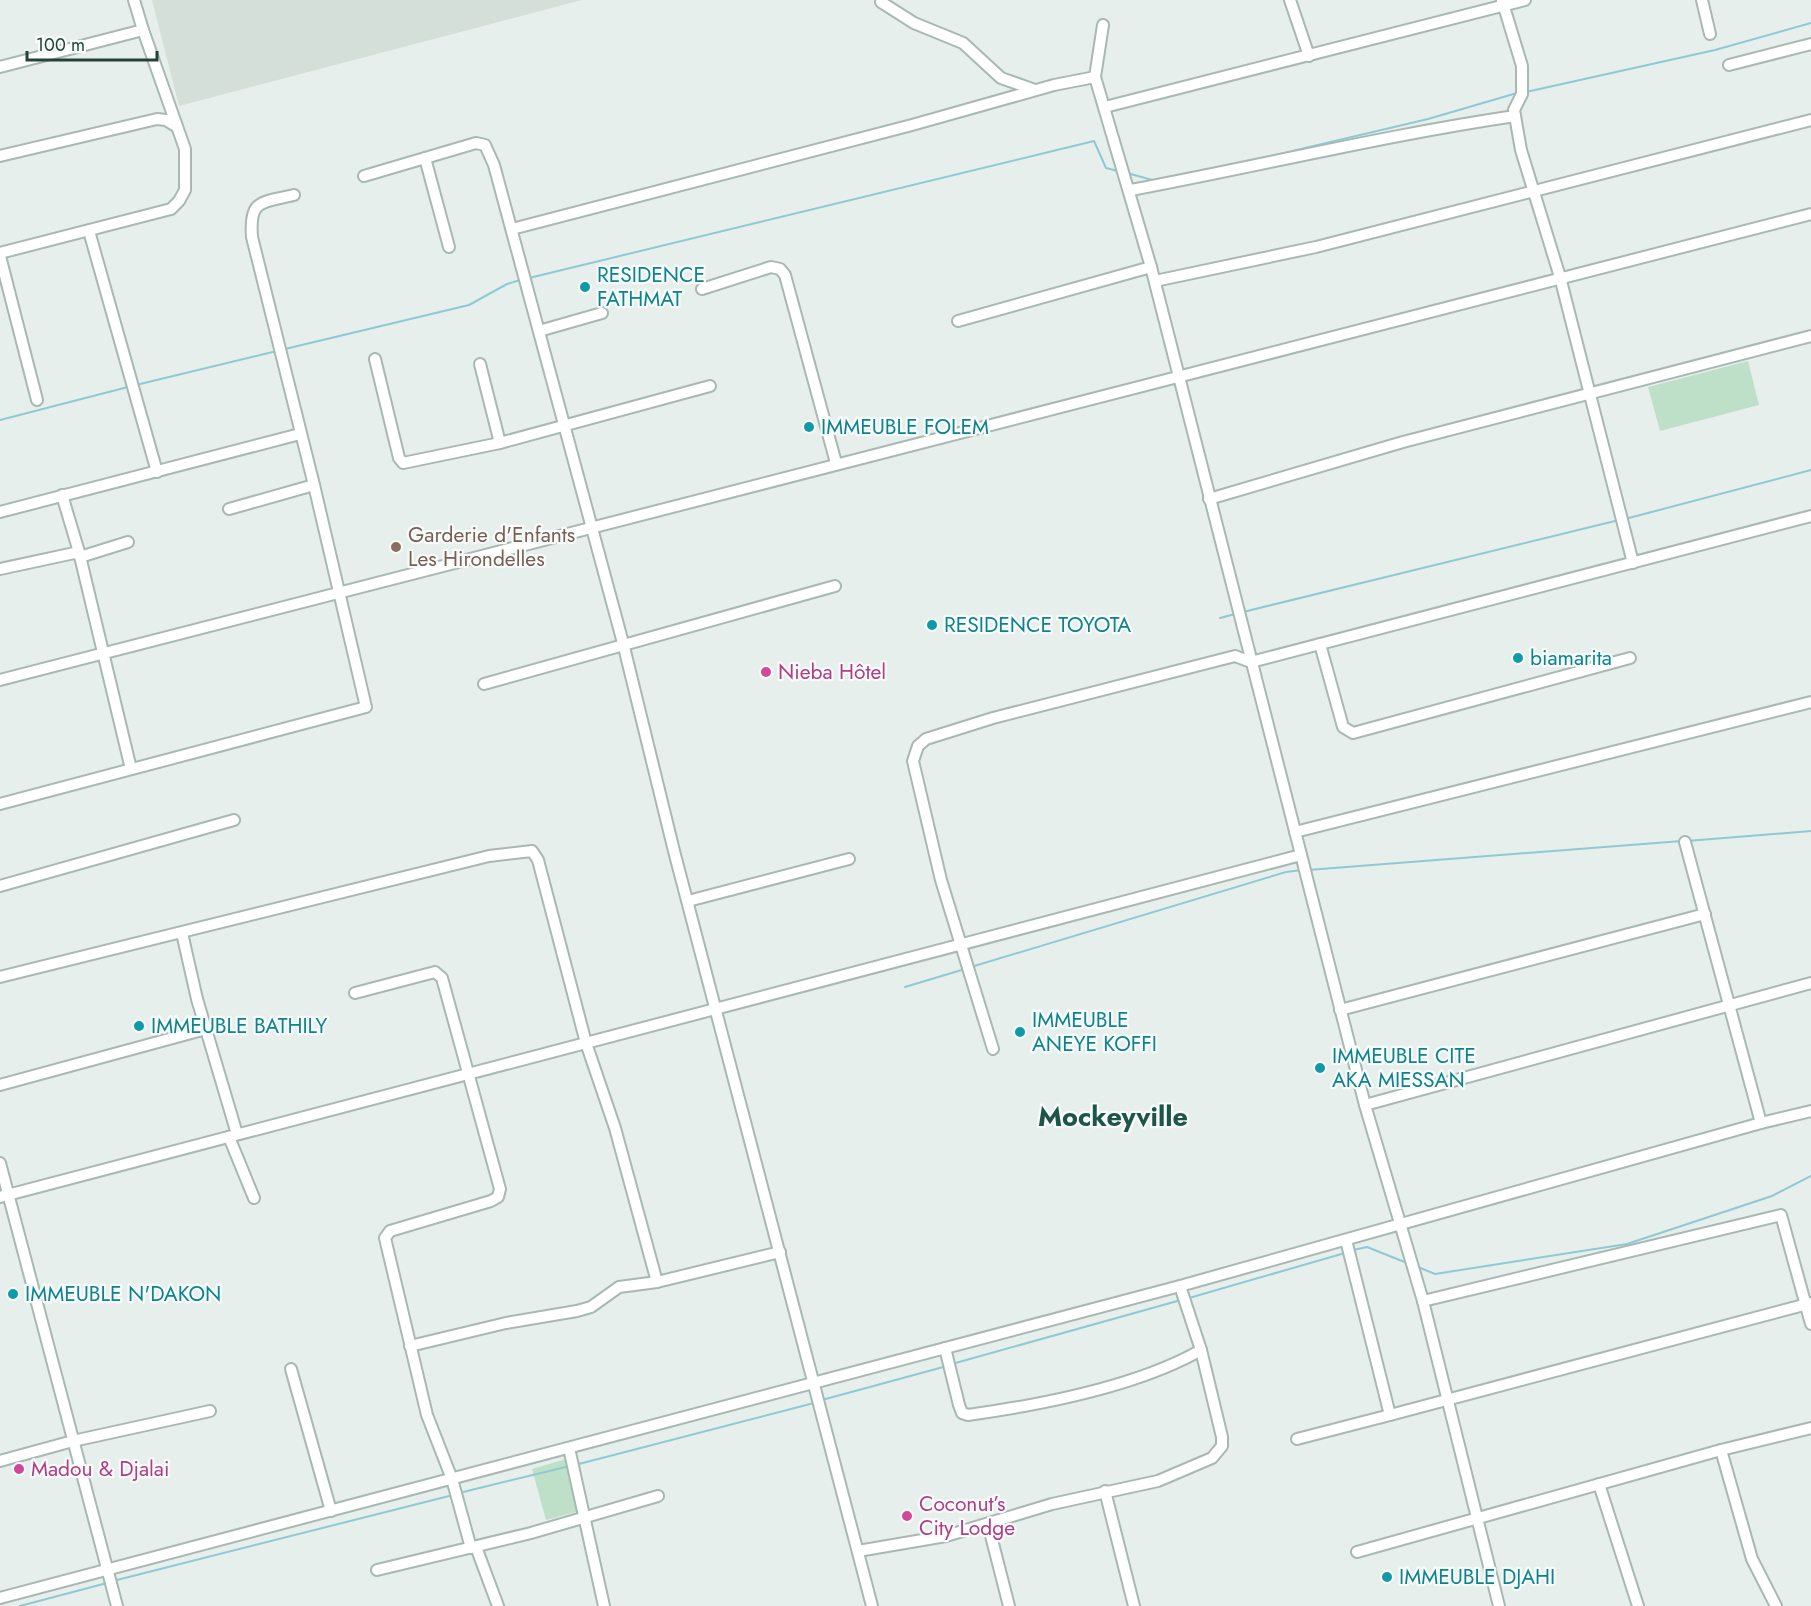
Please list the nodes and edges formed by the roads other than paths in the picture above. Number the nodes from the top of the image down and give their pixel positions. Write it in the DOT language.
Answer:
graph roads {
  1 [pos="134,0"];
  2 [pos="1290,0"];
  3 [pos="1525,0"];
  4 [pos="1702,0"];
  5 [pos="881,2"];
  6 [pos="1503,3"];
  7 [pos="1103,25"];
  8 [pos="143,30"];
  9 [pos="1710,34"];
  10 [pos="1811,44"];
  11 [pos="1309,56"];
  12 [pos="1729,65"];
  13 [pos="0,67"];
  14 [pos="1095,77"];
  15 [pos="1035,90"];
  16 [pos="1105,107"];
  17 [pos="1515,117"];
  18 [pos="1811,120"];
  19 [pos="174,125"];
  20 [pos="0,156"];
  21 [pos="425,158"];
  22 [pos="364,176"];
  23 [pos="1131,190"];
  24 [pos="1536,192"];
  25 [pos="294,195"];
  26 [pos="1811,214"];
  27 [pos="512,229"];
  28 [pos="89,231"];
  29 [pos="449,247"];
  30 [pos="0,255"];
  31 [pos="1151,267"];
  32 [pos="1560,277"];
  33 [pos="1155,281"];
  34 [pos="702,289"];
  35 [pos="602,313"];
  36 [pos="958,321"];
  37 [pos="539,331"];
  38 [pos="1811,336"];
  39 [pos="375,359"];
  40 [pos="480,364"];
  41 [pos="1178,377"];
  42 [pos="710,386"];
  43 [pos="1590,393"];
  44 [pos="37,400"];
  45 [pos="564,425"];
  46 [pos="300,434"];
  47 [pos="500,442"];
  48 [pos="836,462"];
  49 [pos="157,472"];
  50 [pos="314,485"];
  51 [pos="62,495"];
  52 [pos="1209,499"];
  53 [pos="229,509"];
  54 [pos="0,512"];
  55 [pos="1811,516"];
  56 [pos="591,527"];
  57 [pos="128,542"];
  58 [pos="80,555"];
  59 [pos="1633,563"];
  60 [pos="0,569"];
  61 [pos="835,586"];
  62 [pos="339,591"];
  63 [pos="623,643"];
  64 [pos="1320,644"];
  65 [pos="104,652"];
  66 [pos="1630,658"];
  67 [pos="1251,662"];
  68 [pos="0,680"];
  69 [pos="484,684"];
  70 [pos="1811,702"];
  71 [pos="131,769"];
  72 [pos="0,804"];
  73 [pos="234,820"];
  74 [pos="1295,832"];
  75 [pos="1685,842"];
  76 [pos="1301,855"];
  77 [pos="849,859"];
  78 [pos="0,886"];
  79 [pos="688,901"];
  80 [pos="1705,914"];
  81 [pos="182,933"];
  82 [pos="960,945"];
  83 [pos="0,977"];
  84 [pos="1811,983"];
  85 [pos="355,993"];
  86 [pos="1729,1004"];
  87 [pos="716,1009"];
  88 [pos="1340,1010"];
  89 [pos="206,1029"];
  90 [pos="586,1043"];
  91 [pos="993,1049"];
  92 [pos="470,1075"];
  93 [pos="0,1085"];
  94 [pos="1365,1105"];
  95 [pos="1811,1111"];
  96 [pos="1761,1123"];
  97 [pos="233,1136"];
  98 [pos="0,1162"];
  99 [pos="4,1196"];
  100 [pos="254,1198"];
  101 [pos="1399,1222"];
  102 [pos="1346,1240"];
  103 [pos="780,1252"];
  104 [pos="657,1282"];
  105 [pos="1180,1286"];
  106 [pos="1423,1301"];
  107 [pos="1808,1304"];
  108 [pos="1811,1324"];
  109 [pos="410,1346"];
  110 [pos="945,1348"];
  111 [pos="1201,1350"];
  112 [pos="291,1369"];
  113 [pos="815,1382"];
  114 [pos="1447,1401"];
  115 [pos="210,1411"];
  116 [pos="1390,1415"];
  117 [pos="1811,1428"];
  118 [pos="1297,1439"];
  119 [pos="73,1441"];
  120 [pos="569,1448"];
  121 [pos="1721,1450"];
  122 [pos="0,1461"];
  123 [pos="452,1479"];
  124 [pos="1599,1484"];
  125 [pos="1105,1491"];
  126 [pos="658,1496"];
  127 [pos="331,1511"];
  128 [pos="584,1517"];
  129 [pos="1478,1519"];
  130 [pos="988,1524"];
  131 [pos="474,1548"];
  132 [pos="858,1551"];
  133 [pos="1357,1552"];
  134 [pos="107,1570"];
  135 [pos="377,1570"];
  136 [pos="0,1598"];
  137 [pos="117,1606"];
  138 [pos="498,1606"];
  139 [pos="604,1606"];
  140 [pos="872,1606"];
  141 [pos="1008,1606"];
  142 [pos="1134,1606"];
  143 [pos="1499,1606"];
  144 [pos="1638,1606"];
  145 [pos="1776,1606"];
  1 -- 8 [label="street"];
  2 -- 11 [label="street"];
  3 -- 6 [label="street"];
  4 -- 9 [label="street"];
  5 -- 15 [label="street"];
  6 -- 11 [label="street"];
  6 -- 17 [label="street"];
  7 -- 14 [label="street"];
  8 -- 13 [label="street"];
  8 -- 19 [label="street"];
  10 -- 12 [label="street"];
  11 -- 16 [label="street"];
  14 -- 15 [label="street"];
  14 -- 16 [label="street"];
  15 -- 27 [label="street"];
  16 -- 23 [label="street"];
  17 -- 23 [label="street"];
  17 -- 24 [label="street"];
  18 -- 24 [label="street"];
  19 -- 20 [label="street"];
  19 -- 28 [label="street"];
  21 -- 22 [label="street"];
  21 -- 27 [label="street"];
  21 -- 29 [label="street"];
  23 -- 31 [label="street"];
  24 -- 32 [label="street"];
  24 -- 33 [label="street"];
  25 -- 46 [label="street"];
  26 -- 32 [label="street"];
  27 -- 37 [label="street"];
  28 -- 30 [label="street"];
  28 -- 49 [label="street"];
  30 -- 44 [label="street"];
  31 -- 33 [label="street"];
  31 -- 36 [label="street"];
  32 -- 41 [label="street"];
  32 -- 43 [label="street"];
  33 -- 41 [label="street"];
  34 -- 48 [label="street"];
  35 -- 37 [label="street"];
  37 -- 45 [label="street"];
  38 -- 43 [label="street"];
  39 -- 47 [label="street"];
  40 -- 47 [label="street"];
  41 -- 48 [label="street"];
  41 -- 52 [label="street"];
  42 -- 45 [label="street"];
  43 -- 52 [label="street"];
  43 -- 59 [label="street"];
  45 -- 47 [label="street"];
  45 -- 56 [label="street"];
  46 -- 49 [label="street"];
  46 -- 50 [label="street"];
  48 -- 56 [label="street"];
  49 -- 51 [label="street"];
  50 -- 53 [label="street"];
  50 -- 62 [label="street"];
  51 -- 54 [label="street"];
  51 -- 58 [label="street"];
  52 -- 67 [label="street"];
  55 -- 59 [label="street"];
  56 -- 62 [label="street"];
  56 -- 63 [label="street"];
  57 -- 58 [label="street"];
  58 -- 60 [label="street"];
  58 -- 65 [label="street"];
  59 -- 64 [label="street"];
  61 -- 63 [label="street"];
  62 -- 65 [label="street"];
  62 -- 71 [label="street"];
  63 -- 69 [label="street"];
  63 -- 79 [label="street"];
  64 -- 66 [label="street"];
  64 -- 67 [label="street"];
  65 -- 68 [label="street"];
  65 -- 71 [label="street"];
  67 -- 74 [label="street"];
  67 -- 82 [label="street"];
  70 -- 74 [label="street"];
  71 -- 72 [label="street"];
  73 -- 78 [label="street"];
  74 -- 76 [label="street"];
  75 -- 80 [label="street"];
  76 -- 82 [label="street"];
  76 -- 88 [label="street"];
  77 -- 79 [label="street"];
  79 -- 87 [label="street"];
  80 -- 86 [label="street"];
  80 -- 88 [label="street"];
  81 -- 83 [label="street"];
  81 -- 89 [label="street"];
  81 -- 90 [label="street"];
  82 -- 87 [label="street"];
  82 -- 91 [label="street"];
  84 -- 86 [label="street"];
  85 -- 92 [label="street"];
  86 -- 94 [label="street"];
  86 -- 96 [label="street"];
  87 -- 90 [label="street"];
  87 -- 103 [label="street"];
  88 -- 94 [label="street"];
  89 -- 93 [label="street"];
  89 -- 97 [label="street"];
  90 -- 92 [label="street"];
  90 -- 104 [label="street"];
  92 -- 97 [label="street"];
  92 -- 109 [label="street"];
  94 -- 101 [label="street"];
  95 -- 96 [label="street"];
  96 -- 101 [label="street"];
  97 -- 99 [label="street"];
  97 -- 100 [label="street"];
  98 -- 99 [label="street"];
  99 -- 119 [label="street"];
  101 -- 102 [label="street"];
  101 -- 106 [label="street"];
  102 -- 105 [label="street"];
  102 -- 116 [label="street"];
  103 -- 104 [label="street"];
  103 -- 113 [label="street"];
  104 -- 109 [label="street"];
  105 -- 110 [label="street"];
  105 -- 111 [label="street"];
  106 -- 107 [label="street"];
  106 -- 114 [label="street"];
  107 -- 108 [label="street"];
  107 -- 114 [label="street"];
  109 -- 123 [label="street"];
  110 -- 111 [label="street"];
  110 -- 113 [label="street"];
  111 -- 125 [label="street"];
  112 -- 127 [label="street"];
  113 -- 120 [label="street"];
  113 -- 132 [label="street"];
  114 -- 116 [label="street"];
  114 -- 129 [label="street"];
  115 -- 119 [label="street"];
  116 -- 118 [label="street"];
  117 -- 121 [label="street"];
  119 -- 122 [label="street"];
  119 -- 134 [label="street"];
  120 -- 123 [label="street"];
  120 -- 128 [label="street"];
  121 -- 124 [label="street"];
  121 -- 145 [label="street"];
  123 -- 127 [label="street"];
  123 -- 131 [label="street"];
  124 -- 129 [label="street"];
  124 -- 144 [label="street"];
  125 -- 130 [label="street"];
  125 -- 142 [label="street"];
  126 -- 128 [label="street"];
  127 -- 134 [label="street"];
  128 -- 131 [label="street"];
  128 -- 139 [label="street"];
  129 -- 133 [label="street"];
  129 -- 143 [label="street"];
  130 -- 132 [label="street"];
  130 -- 141 [label="street"];
  131 -- 135 [label="street"];
  131 -- 138 [label="street"];
  132 -- 140 [label="street"];
  134 -- 136 [label="street"];
  134 -- 137 [label="street"];
}
